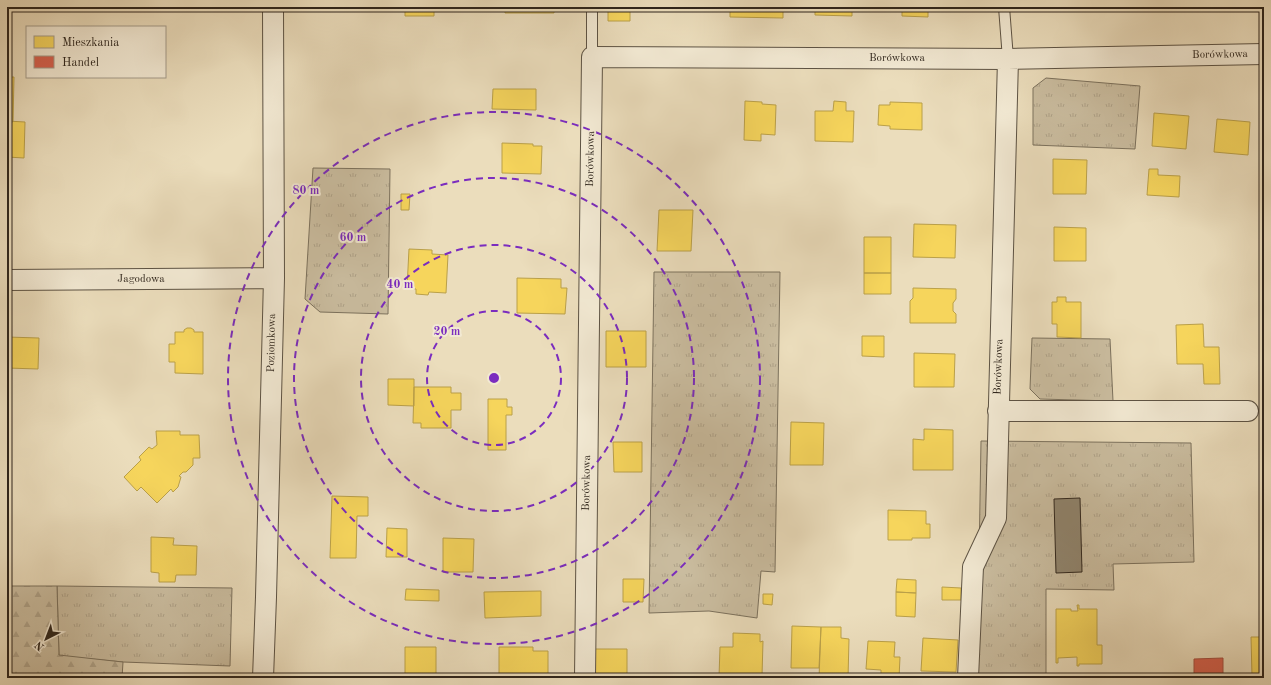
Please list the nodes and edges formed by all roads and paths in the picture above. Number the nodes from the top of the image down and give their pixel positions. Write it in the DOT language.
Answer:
graph roads {
  1 [pos="273,7"];
  2 [pos="592,7"];
  3 [pos="1004,7"];
  4 [pos="1264,54"];
  5 [pos="592,57"];
  6 [pos="1008,59"];
  7 [pos="274,278"];
  8 [pos="7,280"];
  9 [pos="998,411"];
  10 [pos="1248,411"];
  11 [pos="263,678"];
  12 [pos="585,678"];
  13 [pos="968,678"];
  1 -- 7 [label="street, Poziomkowa"];
  2 -- 5 [label="lane"];
  3 -- 6 [label="lane"];
  4 -- 6 [label="street, Borówkowa"];
  5 -- 6 [label="street, Borówkowa"];
  5 -- 12 [label="street, Borówkowa"];
  6 -- 9 [label="street, Borówkowa"];
  7 -- 8 [label="street, Jagodowa"];
  7 -- 11 [label="street, Poziomkowa"];
  9 -- 10 [label="street, Borówkowa"];
  9 -- 13 [label="street, Borówkowa"];
}
